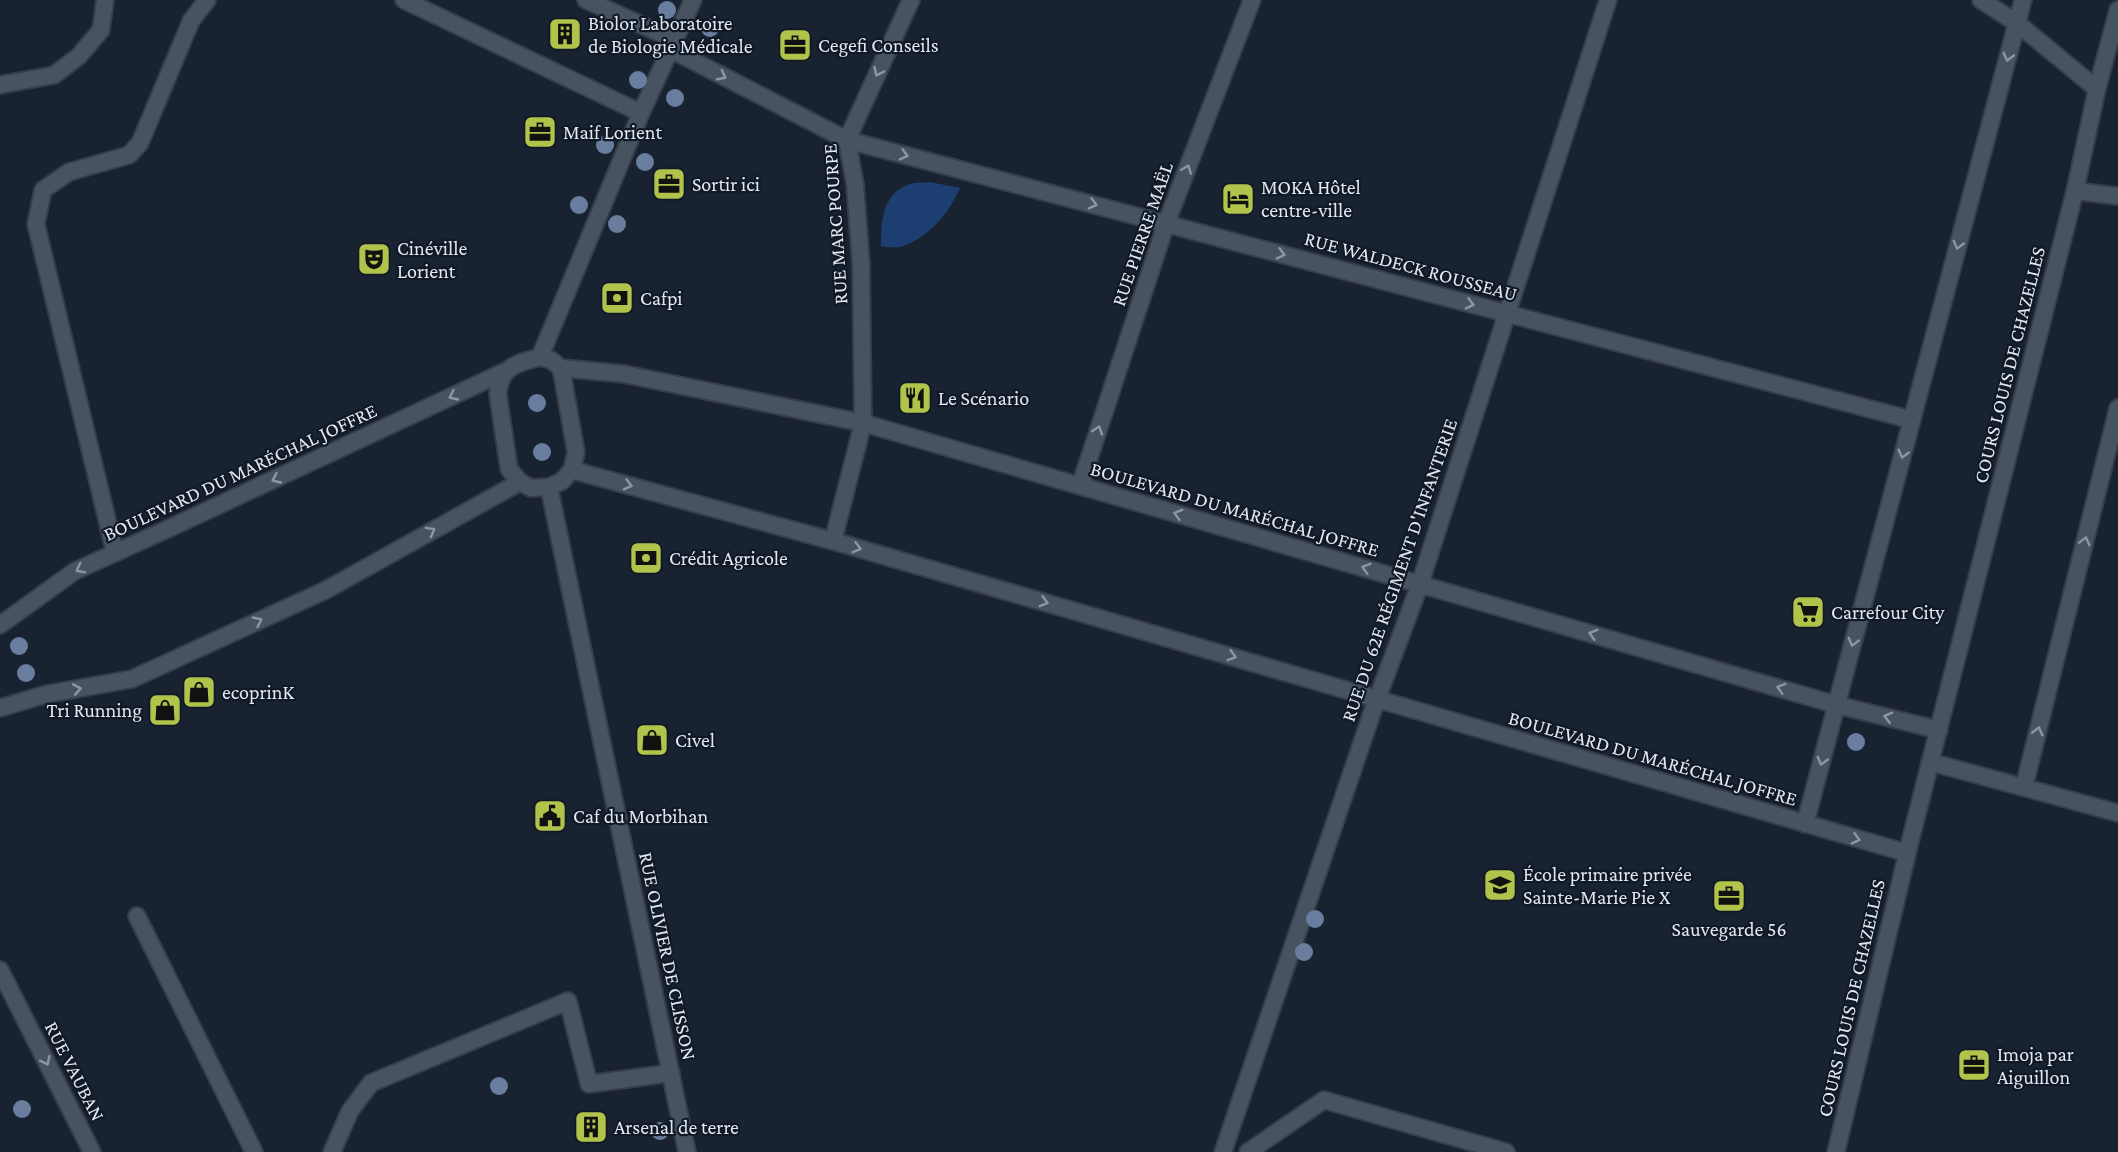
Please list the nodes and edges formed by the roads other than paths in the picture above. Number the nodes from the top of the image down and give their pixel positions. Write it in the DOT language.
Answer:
graph roads {
  1 [pos="105,0"];
  2 [pos="207,0"];
  3 [pos="404,0"];
  4 [pos="586,0"];
  5 [pos="693,0"];
  6 [pos="911,0"];
  7 [pos="1252,0"];
  8 [pos="1608,0"];
  9 [pos="1981,0"];
  10 [pos="2023,0"];
  11 [pos="2118,10"];
  12 [pos="2017,23"];
  13 [pos="673,44"];
  14 [pos="0,85"];
  15 [pos="2097,89"];
  16 [pos="641,113"];
  17 [pos="848,140"];
  18 [pos="2075,191"];
  19 [pos="2118,196"];
  20 [pos="1166,224"];
  21 [pos="1508,314"];
  22 [pos="540,357"];
  23 [pos="561,368"];
  24 [pos="506,371"];
  25 [pos="2118,408"];
  26 [pos="1912,420"];
  27 [pos="863,423"];
  28 [pos="572,470"];
  29 [pos="520,482"];
  30 [pos="1080,486"];
  31 [pos="549,487"];
  32 [pos="833,541"];
  33 [pos="115,553"];
  34 [pos="1420,584"];
  35 [pos="0,625"];
  36 [pos="1378,698"];
  37 [pos="1837,705"];
  38 [pos="0,708"];
  39 [pos="1939,730"];
  40 [pos="1930,762"];
  41 [pos="2024,788"];
  42 [pos="2118,813"];
  43 [pos="1805,824"];
  44 [pos="1907,853"];
  45 [pos="137,916"];
  46 [pos="0,970"];
  47 [pos="0,1002"];
  48 [pos="20,1009"];
  49 [pos="671,1073"];
  50 [pos="92,1152"];
  51 [pos="254,1152"];
  52 [pos="332,1152"];
  53 [pos="687,1152"];
  54 [pos="1223,1152"];
  55 [pos="1248,1152"];
  56 [pos="1506,1152"];
  57 [pos="1836,1152"];
  1 -- 14 [label="street"];
  2 -- 33 [label="street"];
  3 -- 16 [label="street"];
  4 -- 13 [label="street, RUE WALDECK ROUSSEAU"];
  5 -- 13 [label="street"];
  6 -- 17 [label="street, RUE MARC POURPE, one-way"];
  20 -- 7 [label="street, RUE PIERRE MAËL, one-way"];
  8 -- 21 [label="street, RUE DU 62E RÉGIMENT D'INFANTERIE"];
  9 -- 12 [label="street"];
  10 -- 12 [label="street"];
  11 -- 15 [label="street, COURS LOUIS DE CHAZELLES"];
  12 -- 15 [label="street"];
  12 -- 26 [label="street, one-way"];
  13 -- 16 [label="street"];
  13 -- 17 [label="street, RUE WALDECK ROUSSEAU, one-way"];
  15 -- 18 [label="street, COURS LOUIS DE CHAZELLES"];
  16 -- 22 [label="street"];
  17 -- 20 [label="street, RUE WALDECK ROUSSEAU, one-way"];
  17 -- 27 [label="street, RUE MARC POURPE"];
  18 -- 19 [label="street"];
  18 -- 39 [label="street, COURS LOUIS DE CHAZELLES"];
  20 -- 21 [label="street, RUE WALDECK ROUSSEAU, one-way"];
  30 -- 20 [label="street, RUE PIERRE MAËL, one-way"];
  21 -- 26 [label="street, RUE WALDECK ROUSSEAU"];
  21 -- 34 [label="street, RUE DU 62E RÉGIMENT D'INFANTERIE"];
  22 -- 23 [label="street"];
  22 -- 24 [label="street, BOULEVARD DU MARÉCHAL JOFFRE"];
  23 -- 27 [label="street, BOULEVARD DU MARÉCHAL JOFFRE"];
  23 -- 28 [label="street"];
  24 -- 29 [label="street"];
  24 -- 33 [label="street, BOULEVARD DU MARÉCHAL JOFFRE, one-way"];
  41 -- 25 [label="street, one-way"];
  26 -- 37 [label="street, one-way"];
  27 -- 30 [label="street, BOULEVARD DU MARÉCHAL JOFFRE"];
  27 -- 32 [label="street"];
  28 -- 31 [label="street"];
  28 -- 32 [label="street, BOULEVARD DU MARÉCHAL JOFFRE, one-way"];
  29 -- 31 [label="street"];
  38 -- 29 [label="street, one-way"];
  34 -- 30 [label="street, BOULEVARD DU MARÉCHAL JOFFRE, one-way"];
  31 -- 49 [label="street, RUE OLIVIER DE CLISSON"];
  32 -- 36 [label="street, BOULEVARD DU MARÉCHAL JOFFRE, one-way"];
  33 -- 35 [label="street, BOULEVARD DU MARÉCHAL JOFFRE, one-way"];
  34 -- 36 [label="street, RUE DU 62E RÉGIMENT D'INFANTERIE"];
  37 -- 34 [label="street, BOULEVARD DU MARÉCHAL JOFFRE, one-way"];
  36 -- 43 [label="street, BOULEVARD DU MARÉCHAL JOFFRE"];
  36 -- 54 [label="street, RUE DU 62E RÉGIMENT D'INFANTERIE"];
  39 -- 37 [label="street, one-way"];
  37 -- 43 [label="street, one-way"];
  39 -- 40 [label="street, COURS LOUIS DE CHAZELLES"];
  40 -- 41 [label="street"];
  40 -- 44 [label="street, COURS LOUIS DE CHAZELLES"];
  41 -- 42 [label="street"];
  43 -- 44 [label="street, one-way"];
  44 -- 57 [label="street, COURS LOUIS DE CHAZELLES"];
  45 -- 51 [label="street"];
  46 -- 48 [label="street, RUE VAUBAN"];
  47 -- 48 [label="street"];
  48 -- 50 [label="street, RUE VAUBAN, one-way"];
  49 -- 52 [label="street"];
  49 -- 53 [label="street, RUE OLIVIER DE CLISSON"];
  55 -- 56 [label="street"];
}
